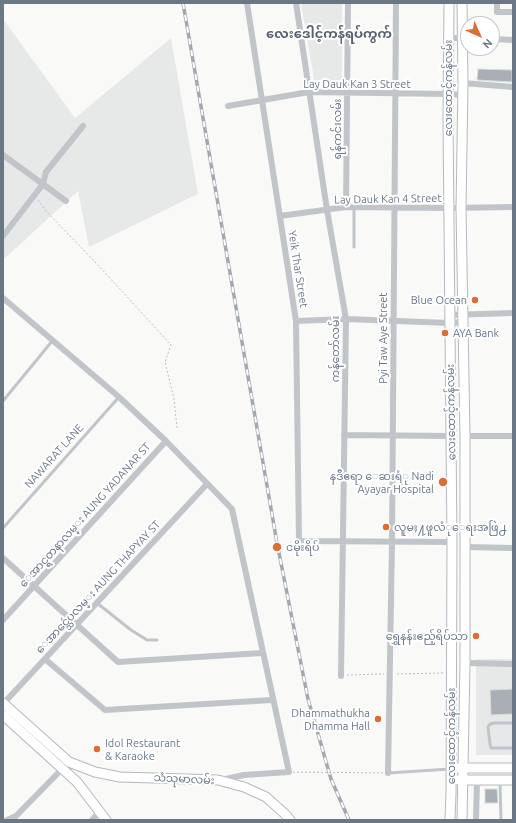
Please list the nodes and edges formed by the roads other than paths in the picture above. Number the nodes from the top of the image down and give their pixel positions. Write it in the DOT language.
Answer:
graph roads {
  1 [pos="247,3"];
  2 [pos="296,3"];
  3 [pos="348,3"];
  4 [pos="396,3"];
  5 [pos="449,3"];
  6 [pos="462,3"];
  7 [pos="497,3"];
  8 [pos="513,12"];
  9 [pos="463,16"];
  10 [pos="448,38"];
  11 [pos="460,38"];
  12 [pos="500,39"];
  13 [pos="513,40"];
  14 [pos="464,56"];
  15 [pos="463,83"];
  16 [pos="513,87"];
  17 [pos="309,92"];
  18 [pos="347,93"];
  19 [pos="396,94"];
  20 [pos="448,94"];
  21 [pos="463,95"];
  22 [pos="262,100"];
  23 [pos="228,106"];
  24 [pos="83,126"];
  25 [pos="3,155"];
  26 [pos="43,184"];
  27 [pos="66,201"];
  28 [pos="346,207"];
  29 [pos="354,207"];
  30 [pos="513,207"];
  31 [pos="394,208"];
  32 [pos="448,208"];
  33 [pos="461,208"];
  34 [pos="327,210"];
  35 [pos="280,216"];
  36 [pos="3,236"];
  37 [pos="354,246"];
  38 [pos="3,298"];
  39 [pos="513,313"];
  40 [pos="464,318"];
  41 [pos="346,319"];
  42 [pos="449,319"];
  43 [pos="296,321"];
  44 [pos="394,321"];
  45 [pos="53,340"];
  46 [pos="119,397"];
  47 [pos="3,401"];
  48 [pos="344,434"];
  49 [pos="392,436"];
  50 [pos="451,436"];
  51 [pos="465,436"];
  52 [pos="513,436"];
  53 [pos="166,441"];
  54 [pos="207,484"];
  55 [pos="452,500"];
  56 [pos="465,500"];
  57 [pos="3,528"];
  58 [pos="342,542"];
  59 [pos="392,542"];
  60 [pos="452,542"];
  61 [pos="464,547"];
  62 [pos="513,548"];
  63 [pos="3,558"];
  64 [pos="33,586"];
  65 [pos="97,603"];
  66 [pos="3,620"];
  67 [pos="76,625"];
  68 [pos="157,640"];
  69 [pos="262,652"];
  70 [pos="45,659"];
  71 [pos="464,663"];
  72 [pos="513,664"];
  73 [pos="341,676"];
  74 [pos="272,700"];
  75 [pos="3,704"];
  76 [pos="3,715"];
  77 [pos="513,723"];
  78 [pos="513,748"];
  79 [pos="66,765"];
  80 [pos="463,768"];
  81 [pos="513,768"];
  82 [pos="450,769"];
  83 [pos="388,773"];
  84 [pos="218,780"];
  85 [pos="451,780"];
  86 [pos="463,780"];
  87 [pos="477,780"];
  88 [pos="500,780"];
  89 [pos="513,780"];
  90 [pos="100,812"];
  91 [pos="7,820"];
  92 [pos="92,820"];
  93 [pos="106,820"];
  94 [pos="290,820"];
  95 [pos="450,820"];
  96 [pos="462,820"];
  97 [pos="476,820"];
  98 [pos="501,820"];
  1 -- 22 [label="street, Yeik Thar Street"];
  2 -- 17 [label="street, ကန်တော်လမ်း"];
  3 -- 18 [label="street, ရန်ကင်းလမ်း"];
  4 -- 19 [label="street, Pyi Taw Aye Street"];
  5 -- 10 [label="main road, လေးထောင့်ကန်လမ်း"];
  6 -- 9 [label="main road, လေးထောင့်ကန်လမ်း"];
  7 -- 8 [label="street"];
  10 -- 11 [label="street"];
  10 -- 20 [label="main road, လေးထောင့်ကန်လမ်း"];
  12 -- 13 [label="street"];
  14 -- 15 [label="main road, လေးထောင့်ကန်လမ်း"];
  15 -- 16 [label="street"];
  15 -- 21 [label="main road, လေးထောင့်ကန်လမ်း"];
  17 -- 18 [label="street, Lay Dauk Kan 3 Street"];
  17 -- 22 [label="street, Lay Dauk Kan 3 Street"];
  17 -- 34 [label="street, ကန်တော်လမ်း"];
  18 -- 19 [label="street, Lay Dauk Kan 3 Street"];
  18 -- 28 [label="street, ရန်ကင်းလမ်း"];
  19 -- 20 [label="street, Lay Dauk Kan 3 Street"];
  19 -- 31 [label="street, Pyi Taw Aye Street"];
  20 -- 21 [label="street, Lay Dauk Kan 3 Street"];
  20 -- 32 [label="main road, လေးထောင့်ကန်လမ်း"];
  21 -- 33 [label="main road, လေးထောင့်ကန်လမ်း"];
  22 -- 23 [label="street, Lay Dauk Kan 3 Street"];
  22 -- 35 [label="street, Yeik Thar Street"];
  24 -- 26 [label="street"];
  25 -- 26 [label="street"];
  26 -- 27 [label="street"];
  26 -- 36 [label="street"];
  28 -- 29 [label="street, Lay Dauk Kan 4 Street"];
  28 -- 34 [label="street, Lay Dauk Kan 4 Street"];
  29 -- 31 [label="street, Lay Dauk Kan 4 Street"];
  29 -- 37 [label="lane"];
  30 -- 33 [label="street, Lay Dauk Kan 4 Street"];
  31 -- 32 [label="street, Lay Dauk Kan 4 Street"];
  31 -- 44 [label="street, Pyi Taw Aye Street"];
  32 -- 33 [label="street, Lay Dauk Kan 4 Street"];
  32 -- 42 [label="main road, လေးထောင့်ကန်လမ်း"];
  33 -- 40 [label="main road, လေးထောင့်ကန်လမ်း"];
  34 -- 35 [label="street, Lay Dauk Kan 4 Street"];
  34 -- 41 [label="street, ကန်တော်လမ်း"];
  35 -- 43 [label="street, Yeik Thar Street"];
  38 -- 45 [label="street"];
  39 -- 40 [label="street"];
  40 -- 42 [label="street"];
  40 -- 51 [label="main road, လေးထောင့်ကန်လမ်း"];
  41 -- 43 [label="street"];
  41 -- 44 [label="street"];
  41 -- 48 [label="street, ကန်တော်လမ်း"];
  42 -- 44 [label="street"];
  42 -- 50 [label="main road, လေးထောင့်ကန်လမ်း"];
  43 -- 58 [label="street, Yeik Thar Street"];
  44 -- 49 [label="street, Pyi Taw Aye Street"];
  45 -- 46 [label="street"];
  45 -- 47 [label="lane"];
  46 -- 53 [label="street"];
  46 -- 57 [label="lane, NAWARAT LANE"];
  48 -- 49 [label="street"];
  48 -- 58 [label="street, ကန်တော်လမ်း"];
  49 -- 50 [label="street"];
  49 -- 59 [label="street, Pyi Taw Aye Street"];
  50 -- 51 [label="main road"];
  50 -- 55 [label="main road, လေးထောင့်ကန်လမ်း"];
  51 -- 52 [label="street"];
  51 -- 56 [label="main road, လေးထောင့်ကန်လမ်း"];
  53 -- 54 [label="street"];
  53 -- 64 [label="street, ေအာင္ရတနာလမ္း AUNG YADANAR ST"];
  54 -- 65 [label="street, ေအာင္သေဴပလမ္း AUNG THAPYAY ST"];
  54 -- 69 [label="street"];
  55 -- 56 [label="main road"];
  55 -- 60 [label="main road, လေးထောင့်ကန်လမ်း"];
  56 -- 61 [label="main road, လေးထောင့်ကန်လမ်း"];
  58 -- 59 [label="street"];
  58 -- 73 [label="street, ကန်တော်လမ်း"];
  59 -- 60 [label="street"];
  59 -- 83 [label="street, Pyi Taw Aye Street"];
  60 -- 82 [label="main road, လေးထောင့်ကန်လမ်း"];
  61 -- 62 [label="street"];
  61 -- 71 [label="main road, လေးထောင့်ကန်လမ်း"];
  63 -- 64 [label="street"];
  64 -- 66 [label="street, ေအာင္ရတနာလမ္း AUNG YADANAR ST"];
  64 -- 67 [label="street"];
  65 -- 67 [label="street, ေအာင္သေဴပလမ္း AUNG THAPYAY ST"];
  65 -- 68 [label="lane"];
  67 -- 69 [label="street"];
  67 -- 70 [label="street, ေအာင္သေဴပလမ္း AUNG THAPYAY ST"];
  69 -- 74 [label="street"];
  70 -- 74 [label="street"];
  70 -- 75 [label="street, ေအာင္သေဴပလမ္း AUNG THAPYAY ST"];
  71 -- 72 [label="street"];
  71 -- 80 [label="main road, လေးထောင့်ကန်လမ်း"];
  74 -- 84 [label="street"];
  75 -- 79 [label="main road, သံသုမာလမ်း"];
  76 -- 79 [label="main road, သံသုမာလမ်း"];
  77 -- 78 [label="lane"];
  79 -- 84 [label="main road, သံသုမာလမ်း"];
  79 -- 90 [label="main road, သံသုမာလမ်း"];
  79 -- 91 [label="street"];
  80 -- 81 [label="main road"];
  80 -- 82 [label="main road"];
  80 -- 86 [label="main road, လေးထောင့်ကန်လမ်း"];
  82 -- 83 [label="lane"];
  82 -- 85 [label="main road, လေးထောင့်ကန်လမ်း"];
  84 -- 94 [label="main road, သံသုမာလမ်း"];
  85 -- 86 [label="main road"];
  85 -- 95 [label="main road, လေးထောင့်ကန်လမ်း"];
  86 -- 87 [label="main road"];
  86 -- 96 [label="main road, လေးထောင့်ကန်လမ်း"];
  87 -- 88 [label="main road"];
  87 -- 97 [label="street"];
  88 -- 89 [label="main road"];
  88 -- 98 [label="lane"];
  90 -- 92 [label="street"];
  90 -- 93 [label="main road, သံသုမာလမ်း"];
}
